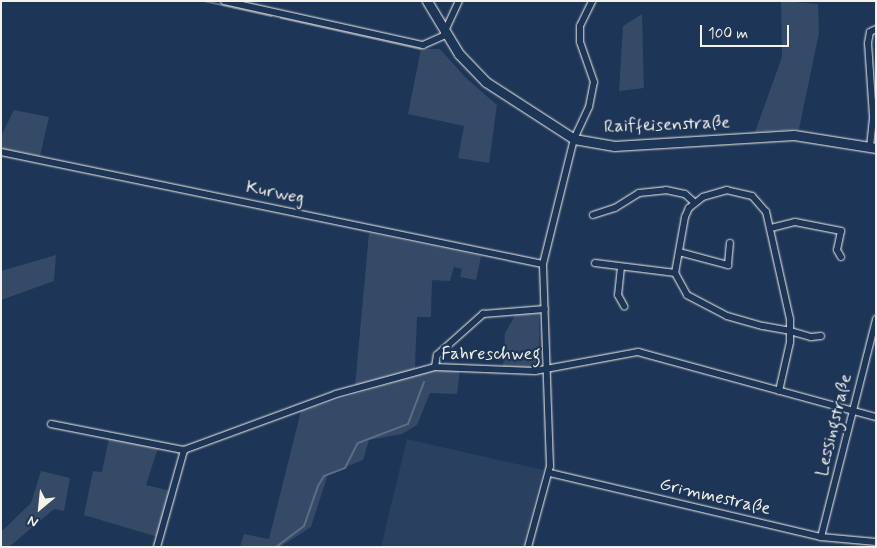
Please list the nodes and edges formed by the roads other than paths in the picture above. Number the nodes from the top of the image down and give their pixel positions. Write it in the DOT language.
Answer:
graph roads {
  1 [pos="224,1"];
  2 [pos="427,1"];
  3 [pos="459,1"];
  4 [pos="592,1"];
  5 [pos="876,30"];
  6 [pos="445,34"];
  7 [pos="574,139"];
  8 [pos="873,148"];
  9 [pos="1,152"];
  10 [pos="695,203"];
  11 [pos="593,215"];
  12 [pos="771,228"];
  13 [pos="730,243"];
  14 [pos="679,252"];
  15 [pos="841,257"];
  16 [pos="595,263"];
  17 [pos="542,264"];
  18 [pos="621,266"];
  19 [pos="675,273"];
  20 [pos="624,306"];
  21 [pos="545,309"];
  22 [pos="876,320"];
  23 [pos="790,331"];
  24 [pos="822,336"];
  25 [pos="435,367"];
  26 [pos="547,370"];
  27 [pos="779,391"];
  28 [pos="852,411"];
  29 [pos="876,417"];
  30 [pos="51,424"];
  31 [pos="184,450"];
  32 [pos="550,473"];
  33 [pos="821,537"];
  34 [pos="876,542"];
  35 [pos="843,544"];
  36 [pos="157,547"];
  37 [pos="528,547"];
  1 -- 6 [label="street"];
  2 -- 6 [label="street, Raiffeisenstraße"];
  3 -- 6 [label="street"];
  4 -- 7 [label="street"];
  5 -- 8 [label="street"];
  6 -- 7 [label="street, Raiffeisenstraße"];
  7 -- 8 [label="street, Raiffeisenstraße"];
  7 -- 17 [label="street"];
  9 -- 17 [label="street, Kurweg"];
  10 -- 11 [label="street"];
  10 -- 12 [label="street"];
  10 -- 14 [label="street"];
  12 -- 15 [label="street"];
  12 -- 23 [label="street"];
  13 -- 14 [label="street"];
  14 -- 19 [label="street"];
  16 -- 18 [label="street"];
  17 -- 21 [label="street"];
  18 -- 19 [label="street"];
  18 -- 20 [label="street"];
  19 -- 23 [label="street"];
  21 -- 25 [label="street"];
  21 -- 26 [label="street"];
  22 -- 28 [label="street, Lessingstraße"];
  23 -- 24 [label="street"];
  23 -- 27 [label="street"];
  25 -- 26 [label="street, Fahreschweg"];
  25 -- 31 [label="street, Fahreschweg"];
  26 -- 27 [label="street, Fahreschweg"];
  26 -- 32 [label="street"];
  27 -- 28 [label="street, Fahreschweg"];
  28 -- 29 [label="street, Fahreschweg"];
  28 -- 33 [label="street, Lessingstraße"];
  30 -- 31 [label="street"];
  31 -- 36 [label="street"];
  32 -- 33 [label="street, Grimmestraße"];
  32 -- 37 [label="street"];
  33 -- 35 [label="street, Grimmestraße"];
  34 -- 35 [label="street, Grimmestraße"];
}
